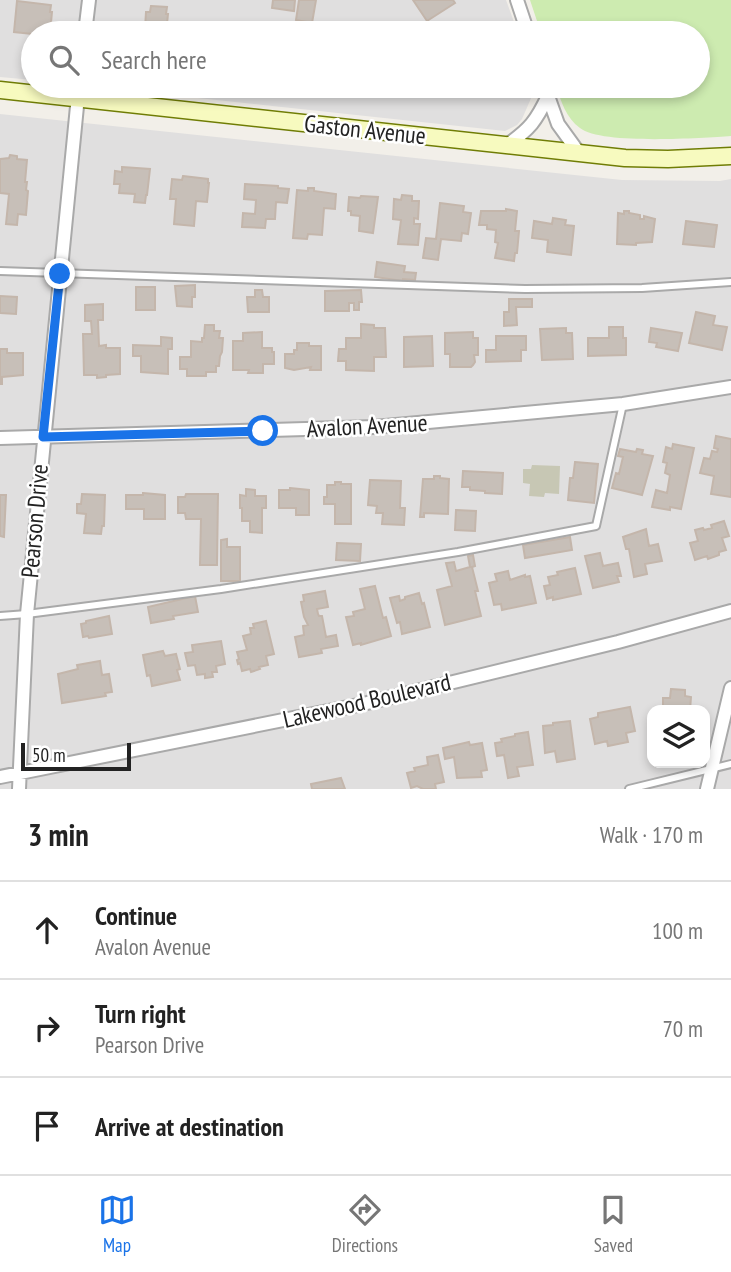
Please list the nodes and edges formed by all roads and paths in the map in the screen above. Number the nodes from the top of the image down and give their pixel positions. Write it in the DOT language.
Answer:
graph roads {
  1 [pos="89,0"];
  2 [pos="517,0"];
  3 [pos="86,21"];
  4 [pos="524,21"];
  5 [pos="0,90"];
  6 [pos="21,91"];
  7 [pos="77,98"];
  8 [pos="127,98"];
  9 [pos="543,98"];
  10 [pos="549,98"];
  11 [pos="507,145"];
  12 [pos="579,153"];
  13 [pos="731,156"];
  14 [pos="0,271"];
  15 [pos="60,274"];
  16 [pos="731,282"];
  17 [pos="731,387"];
  18 [pos="623,404"];
  19 [pos="43,437"];
  20 [pos="0,438"];
  21 [pos="731,611"];
  22 [pos="27,614"];
  23 [pos="0,616"];
  24 [pos="731,688"];
  25 [pos="731,764"];
  26 [pos="713,770"];
  27 [pos="19,774"];
  28 [pos="0,776"];
  29 [pos="19,789"];
  30 [pos="629,789"];
  31 [pos="707,789"];
  1 -- 3 [label="street"];
  2 -- 4 [label="street"];
  5 -- 6 [label="street, Gaston Avenue"];
  7 -- 15 [label="street, Pearson Drive"];
  8 -- 11 [label="street, Gaston Avenue"];
  9 -- 11 [label="street"];
  10 -- 12 [label="street"];
  11 -- 12 [label="street, Gaston Avenue"];
  12 -- 13 [label="street, Gaston Avenue"];
  14 -- 15 [label="lane"];
  15 -- 16 [label="lane"];
  15 -- 19 [label="street, Pearson Drive"];
  17 -- 18 [label="street, Avalon Avenue"];
  18 -- 19 [label="street, Avalon Avenue"];
  18 -- 22 [label="lane"];
  19 -- 20 [label="street, Avalon Avenue"];
  19 -- 22 [label="street, Pearson Drive"];
  21 -- 27 [label="street, Lakewood Boulevard"];
  22 -- 23 [label="lane"];
  22 -- 27 [label="street, Pearson Drive"];
  24 -- 26 [label="street"];
  25 -- 26 [label="lane"];
  26 -- 30 [label="lane"];
  26 -- 31 [label="street"];
  27 -- 28 [label="street, Lakewood Boulevard"];
  27 -- 29 [label="street, Pearson Drive"];
}
